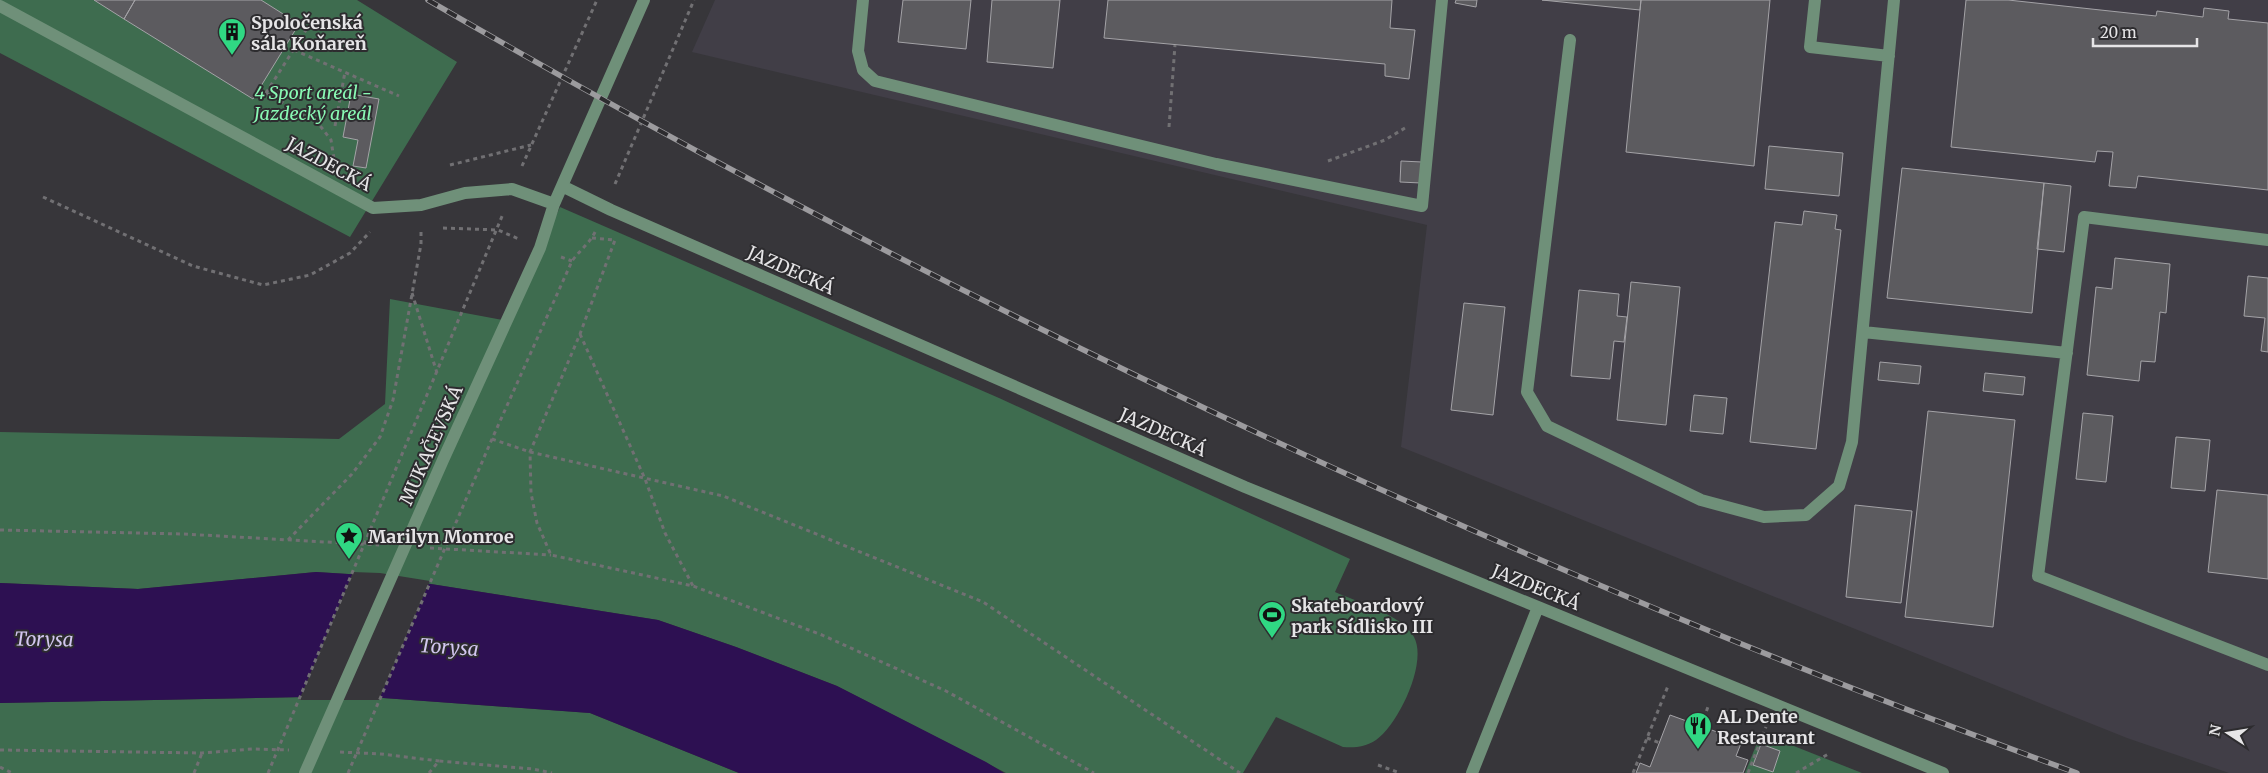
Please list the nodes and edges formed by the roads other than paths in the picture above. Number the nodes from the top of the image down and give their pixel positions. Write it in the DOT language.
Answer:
graph roads {
  1 [pos="644,0"];
  2 [pos="863,0"];
  3 [pos="1442,0"];
  4 [pos="1814,0"];
  5 [pos="1894,0"];
  6 [pos="0,6"];
  7 [pos="1570,40"];
  8 [pos="1889,56"];
  9 [pos="562,186"];
  10 [pos="554,204"];
  11 [pos="2268,240"];
  12 [pos="1862,332"];
  13 [pos="2066,352"];
  14 [pos="1538,607"];
  15 [pos="2268,664"];
  16 [pos="305,773"];
  17 [pos="1472,773"];
  18 [pos="1943,773"];
  1 -- 9 [label="street"];
  2 -- 3 [label="street"];
  4 -- 8 [label="street"];
  5 -- 8 [label="street"];
  6 -- 10 [label="street, JAZDECKÁ"];
  7 -- 12 [label="street"];
  8 -- 12 [label="street"];
  9 -- 10 [label="street, MUKAČEVSKÁ"];
  9 -- 14 [label="street, JAZDECKÁ"];
  10 -- 16 [label="street, MUKAČEVSKÁ"];
  11 -- 13 [label="street"];
  12 -- 13 [label="street"];
  13 -- 15 [label="street"];
  14 -- 17 [label="street"];
  14 -- 18 [label="street, JAZDECKÁ"];
}
